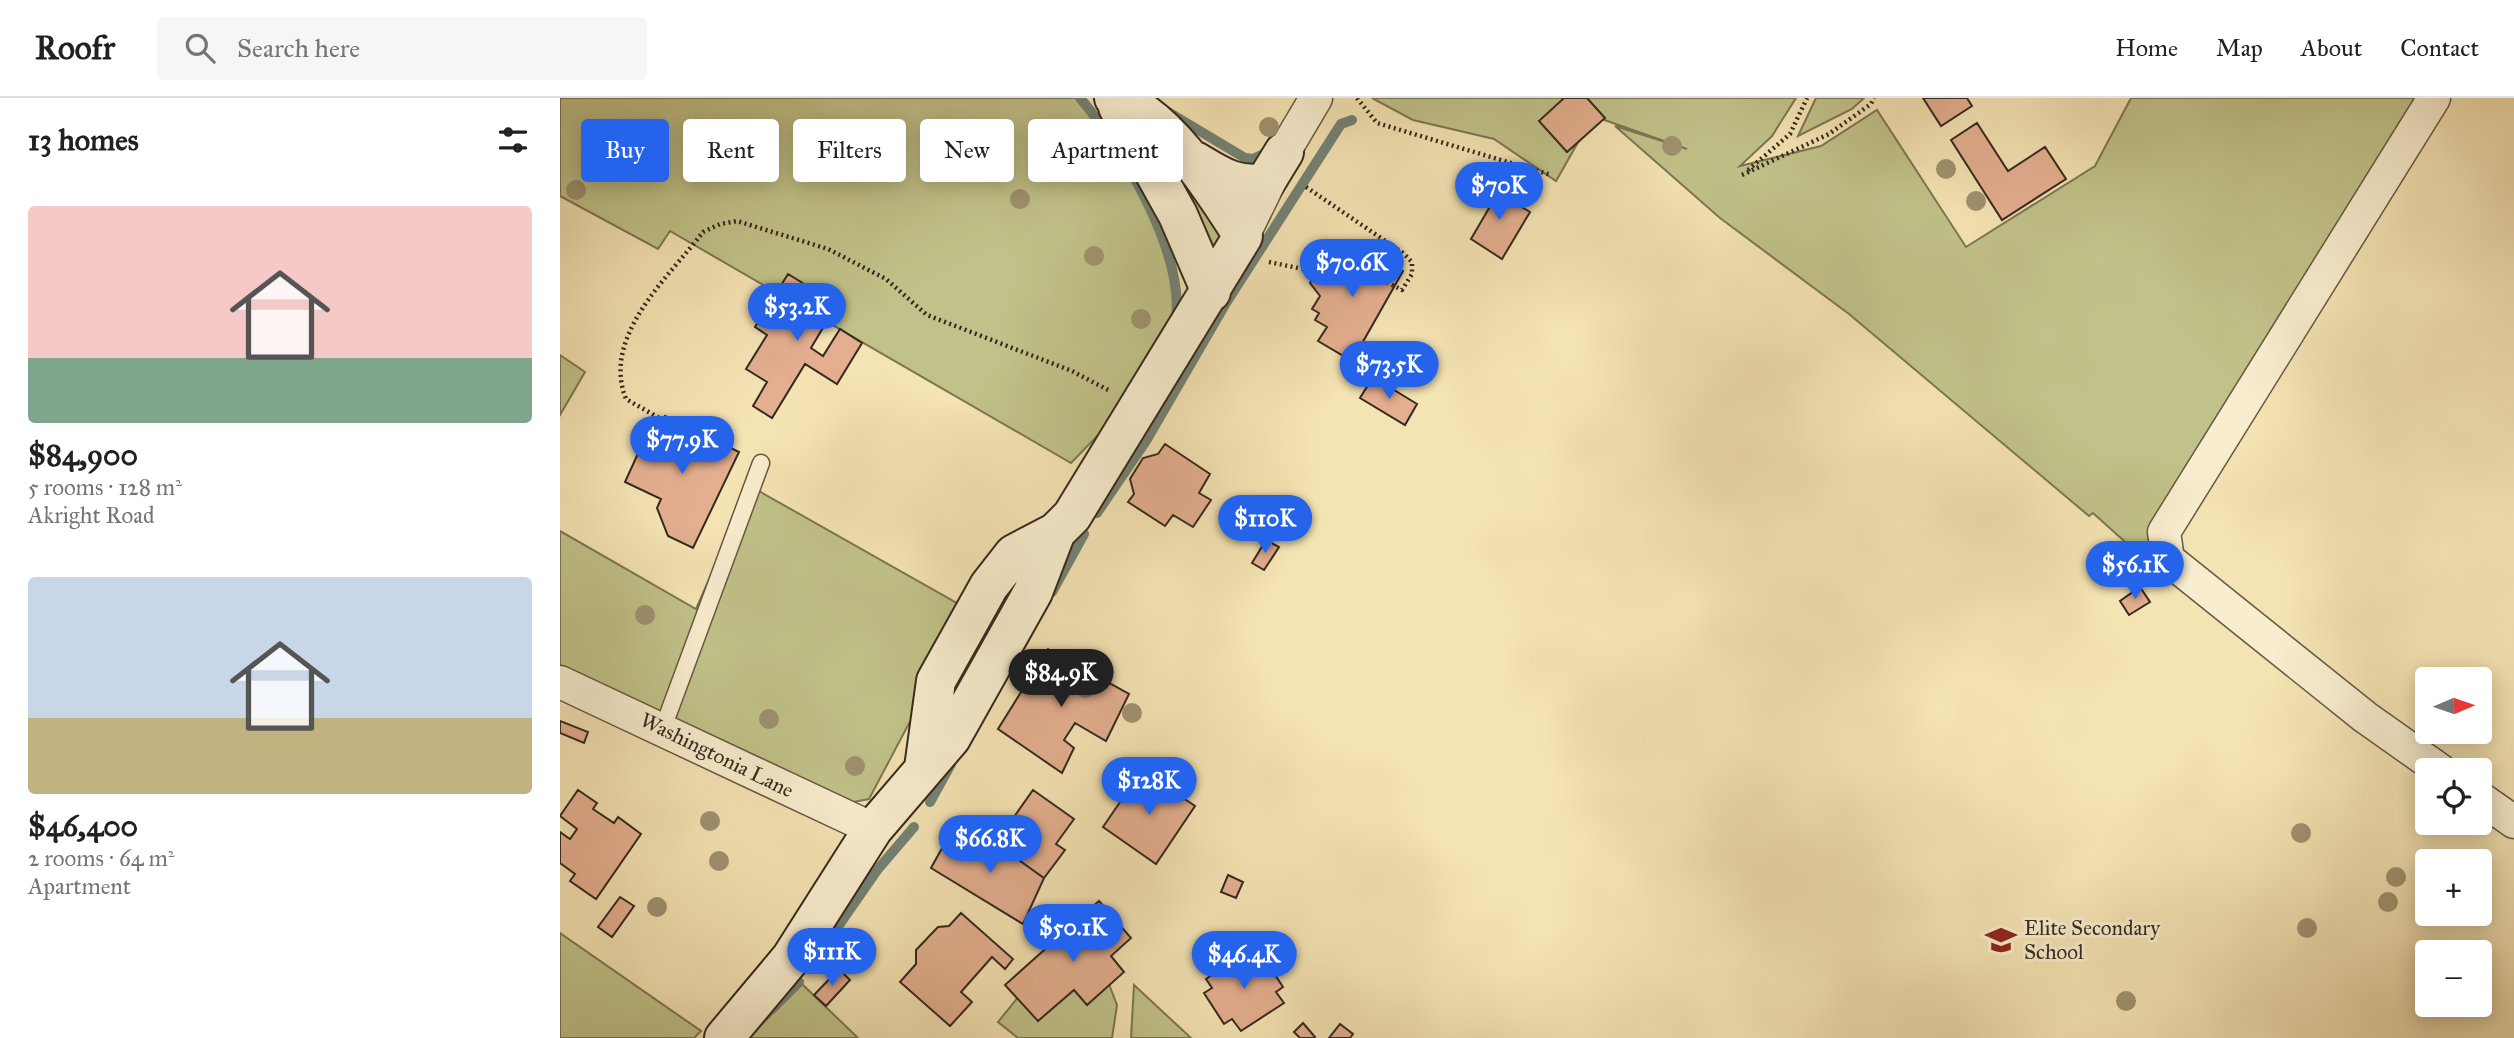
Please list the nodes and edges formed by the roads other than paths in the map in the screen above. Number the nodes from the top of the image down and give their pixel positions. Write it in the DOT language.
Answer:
graph roads {
  1 [pos="1115,98"];
  2 [pos="1316,98"];
  3 [pos="2434,98"];
  4 [pos="1284,152"];
  5 [pos="1191,158"];
  6 [pos="1252,248"];
  7 [pos="1211,292"];
  8 [pos="761,463"];
  9 [pos="560,682"];
  10 [pos="663,729"];
  11 [pos="2423,758"];
  12 [pos="2492,806"];
  13 [pos="2514,822"];
  14 [pos="873,829"];
  15 [pos="724,1038"];
  1 -- 5 [label="street"];
  1 -- 7 [label="street"];
  2 -- 4 [label="street"];
  3 -- 11 [label="street"];
  4 -- 5 [label="street"];
  4 -- 6 [label="street"];
  5 -- 6 [label="street"];
  6 -- 7 [label="street"];
  7 -- 14 [label="street"];
  8 -- 10 [label="lane"];
  9 -- 10 [label="street, Washingtonia Lane"];
  10 -- 14 [label="street, Washingtonia Lane"];
  12 -- 13 [label="street"];
  14 -- 15 [label="street"];
}
